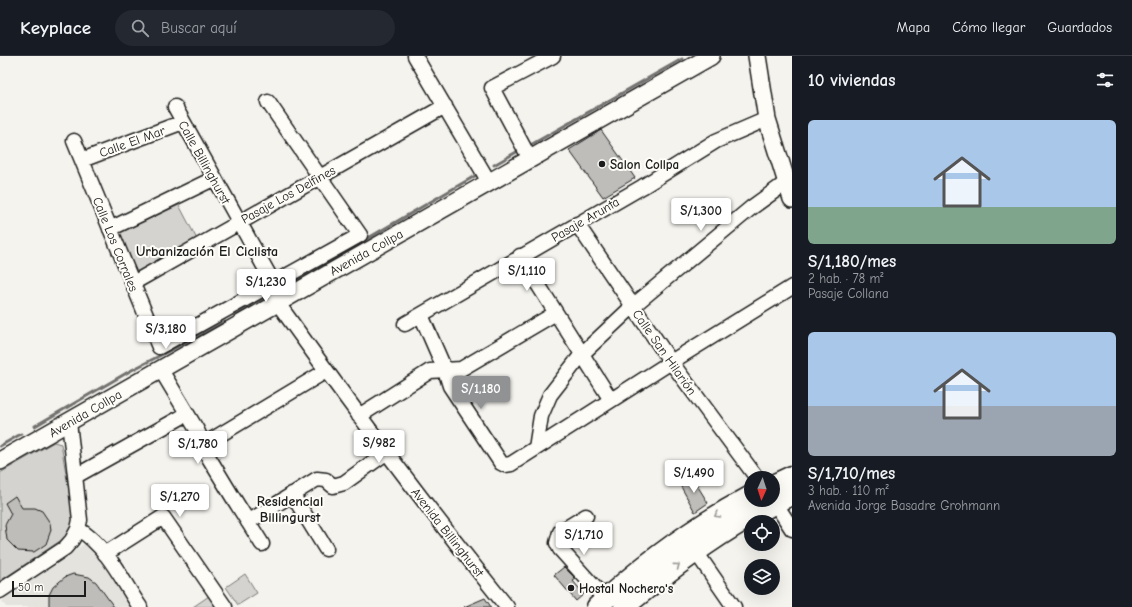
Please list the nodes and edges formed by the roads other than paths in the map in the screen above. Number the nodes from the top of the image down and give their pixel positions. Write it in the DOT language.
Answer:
graph roads {
  1 [pos="415,56"];
  2 [pos="553,56"];
  3 [pos="711,56"];
  4 [pos="691,61"];
  5 [pos="759,61"];
  6 [pos="268,102"];
  7 [pos="444,106"];
  8 [pos="175,107"];
  9 [pos="767,119"];
  10 [pos="183,122"];
  11 [pos="74,141"];
  12 [pos="530,159"];
  13 [pos="82,160"];
  14 [pos="320,176"];
  15 [pos="215,178"];
  16 [pos="489,182"];
  17 [pos="790,182"];
  18 [pos="792,199"];
  19 [pos="239,221"];
  20 [pos="577,224"];
  21 [pos="110,228"];
  22 [pos="520,256"];
  23 [pos="133,283"];
  24 [pos="274,284"];
  25 [pos="792,287"];
  26 [pos="277,302"];
  27 [pos="633,306"];
  28 [pos="225,312"];
  29 [pos="556,314"];
  30 [pos="421,315"];
  31 [pos="405,324"];
  32 [pos="234,327"];
  33 [pos="582,354"];
  34 [pos="671,362"];
  35 [pos="161,370"];
  36 [pos="445,370"];
  37 [pos="326,371"];
  38 [pos="611,400"];
  39 [pos="187,414"];
  40 [pos="359,416"];
  41 [pos="69,422"];
  42 [pos="203,445"];
  43 [pos="536,448"];
  44 [pos="387,452"];
  45 [pos="0,461"];
  46 [pos="752,471"];
  47 [pos="76,476"];
  48 [pos="792,476"];
  49 [pos="780,493"];
  50 [pos="292,494"];
  51 [pos="744,500"];
  52 [pos="780,501"];
  53 [pos="762,507"];
  54 [pos="586,516"];
  55 [pos="248,522"];
  56 [pos="78,529"];
  57 [pos="792,529"];
  58 [pos="262,544"];
  59 [pos="326,549"];
  60 [pos="696,552"];
  61 [pos="105,554"];
  62 [pos="0,591"];
  63 [pos="601,603"];
  64 [pos="140,607"];
  65 [pos="225,607"];
  66 [pos="507,607"];
  67 [pos="624,607"];
  68 [pos="734,607"];
  1 -- 7 [label="street"];
  2 -- 12 [label="street"];
  3 -- 4 [label="main road, Avenida Collpa"];
  4 -- 12 [label="main road, Avenida Collpa"];
  5 -- 9 [label="main road"];
  6 -- 14 [label="street"];
  7 -- 14 [label="street, Pasaje Los Delfines"];
  7 -- 16 [label="street"];
  8 -- 10 [label="street, Calle Billinghurst"];
  9 -- 17 [label="main road"];
  9 -- 20 [label="street, Pasaje Arunta"];
  10 -- 13 [label="street, Calle El Mar"];
  10 -- 15 [label="street, Calle Billinghurst"];
  11 -- 13 [label="street, Calle Los Corrales"];
  12 -- 16 [label="main road, Avenida Collpa"];
  13 -- 21 [label="street, Calle Los Corrales"];
  14 -- 19 [label="street, Pasaje Los Delfines"];
  14 -- 24 [label="street"];
  15 -- 19 [label="street, Calle Billinghurst"];
  15 -- 21 [label="street"];
  16 -- 26 [label="main road, Avenida Collpa"];
  17 -- 18 [label="main road"];
  17 -- 27 [label="street"];
  19 -- 23 [label="street, Pasaje Los Delfines"];
  19 -- 24 [label="street, Calle Billinghurst"];
  20 -- 22 [label="street, Pasaje Arunta"];
  20 -- 27 [label="street, Calle San Hilarión"];
  21 -- 23 [label="street, Calle Los Corrales"];
  22 -- 29 [label="street"];
  22 -- 30 [label="street, Pasaje Arunta"];
  23 -- 28 [label="street, Calle Los Corrales"];
  24 -- 26 [label="street, Calle Billinghurst"];
  24 -- 28 [label="street"];
  25 -- 34 [label="street"];
  26 -- 32 [label="main road, Avenida Collpa"];
  26 -- 37 [label="street, Avenida Billinghurst"];
  27 -- 33 [label="street"];
  27 -- 34 [label="street, Calle San Hilarión"];
  28 -- 32 [label="street"];
  29 -- 33 [label="street"];
  29 -- 36 [label="street"];
  30 -- 31 [label="street, Pasaje Arunta"];
  30 -- 36 [label="street"];
  32 -- 35 [label="main road, Avenida Collpa"];
  33 -- 38 [label="street"];
  33 -- 43 [label="street"];
  34 -- 38 [label="street"];
  34 -- 46 [label="street, Calle San Hilarión"];
  35 -- 39 [label="street"];
  35 -- 41 [label="main road, Avenida Collpa"];
  36 -- 40 [label="street"];
  36 -- 43 [label="street"];
  37 -- 40 [label="street, Avenida Billinghurst"];
  37 -- 42 [label="street"];
  38 -- 43 [label="street"];
  39 -- 42 [label="street"];
  39 -- 47 [label="street"];
  40 -- 44 [label="street, Avenida Billinghurst"];
  41 -- 45 [label="main road, Avenida Collpa"];
  41 -- 47 [label="street"];
  42 -- 55 [label="street"];
  44 -- 50 [label="street"];
  44 -- 66 [label="street, Avenida Billinghurst"];
  47 -- 56 [label="street"];
  48 -- 49 [label="highway"];
  50 -- 55 [label="street"];
  50 -- 59 [label="street"];
  51 -- 63 [label="highway, one-way"];
  52 -- 57 [label="street"];
  53 -- 60 [label="highway"];
  54 -- 63 [label="street"];
  55 -- 58 [label="street"];
  56 -- 61 [label="street"];
  56 -- 62 [label="street"];
  67 -- 60 [label="highway, one-way"];
  60 -- 68 [label="street"];
  61 -- 64 [label="street"];
  61 -- 65 [label="street"];
}
